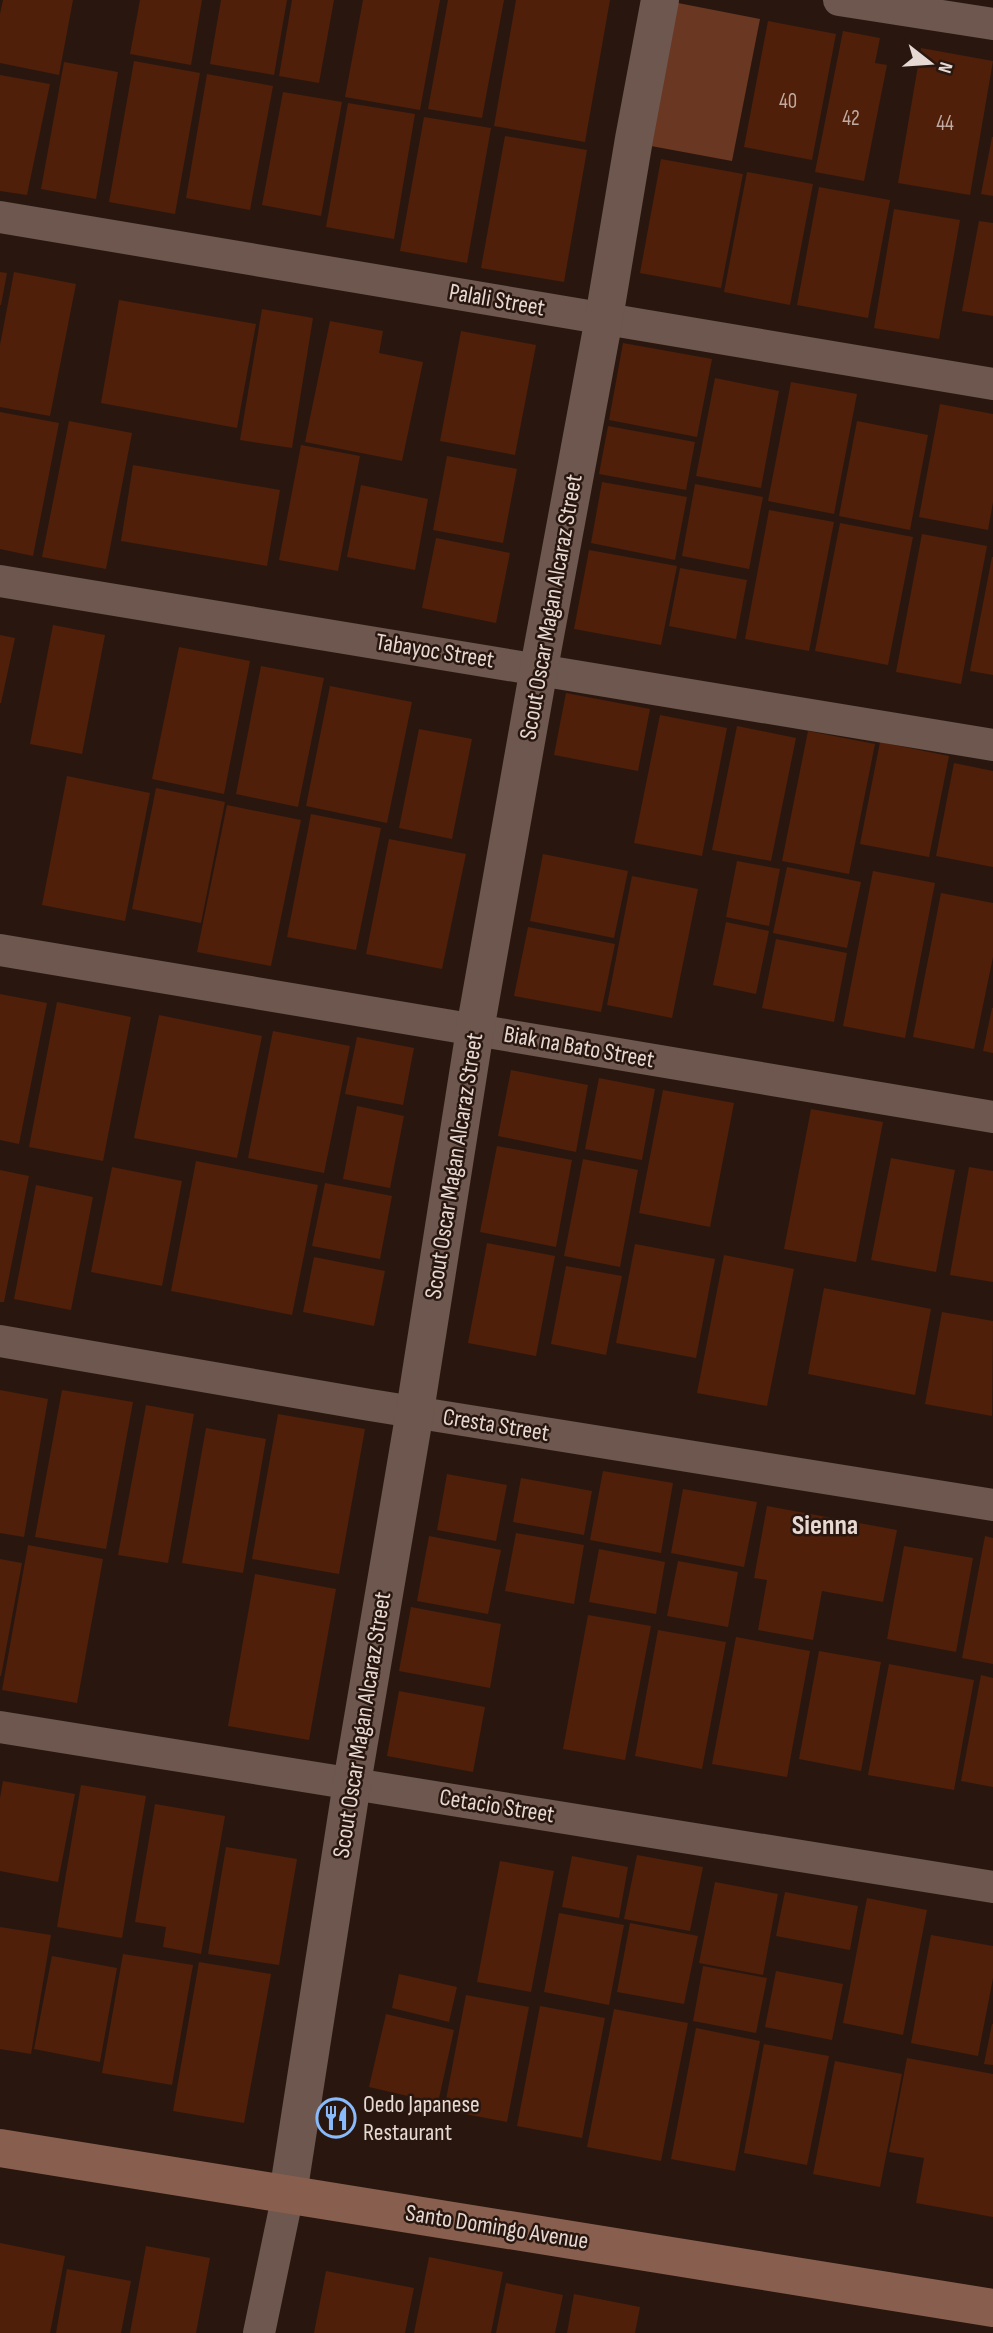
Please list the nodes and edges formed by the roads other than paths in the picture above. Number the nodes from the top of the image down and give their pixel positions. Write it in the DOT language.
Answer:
graph roads {
  1 [pos="660,0"];
  2 [pos="839,0"];
  3 [pos="993,24"];
  4 [pos="0,217"];
  5 [pos="604,318"];
  6 [pos="993,384"];
  7 [pos="0,581"];
  8 [pos="539,668"];
  9 [pos="993,745"];
  10 [pos="0,950"];
  11 [pos="475,1030"];
  12 [pos="993,1117"];
  13 [pos="0,1341"];
  14 [pos="415,1411"];
  15 [pos="993,1506"];
  16 [pos="0,1727"];
  17 [pos="352,1783"];
  18 [pos="993,1887"];
  19 [pos="0,2148"];
  20 [pos="288,2194"];
  21 [pos="993,2308"];
  22 [pos="259,2333"];
  1 -- 5 [label="street, Scout Oscar Magan Alcaraz Street"];
  2 -- 3 [label="street"];
  4 -- 5 [label="street, Palali Street"];
  5 -- 6 [label="street, Palali Street"];
  5 -- 8 [label="street, Scout Oscar Magan Alcaraz Street"];
  7 -- 8 [label="street, Tabayoc Street"];
  8 -- 9 [label="street, Tabayoc Street"];
  8 -- 11 [label="street, Scout Oscar Magan Alcaraz Street"];
  10 -- 11 [label="street, Biak na Bato Street"];
  11 -- 12 [label="street, Biak na Bato Street"];
  11 -- 14 [label="street, Scout Oscar Magan Alcaraz Street"];
  13 -- 14 [label="street, Cresta Street"];
  14 -- 15 [label="street, Cresta Street"];
  14 -- 17 [label="street, Scout Oscar Magan Alcaraz Street"];
  16 -- 17 [label="street, Cetacio Street"];
  17 -- 18 [label="street, Cetacio Street"];
  17 -- 20 [label="street, Scout Oscar Magan Alcaraz Street"];
  19 -- 20 [label="main road, Santo Domingo Avenue"];
  20 -- 21 [label="main road, Santo Domingo Avenue"];
  20 -- 22 [label="street, Scout Oscar Magan Alcaraz Street"];
}
